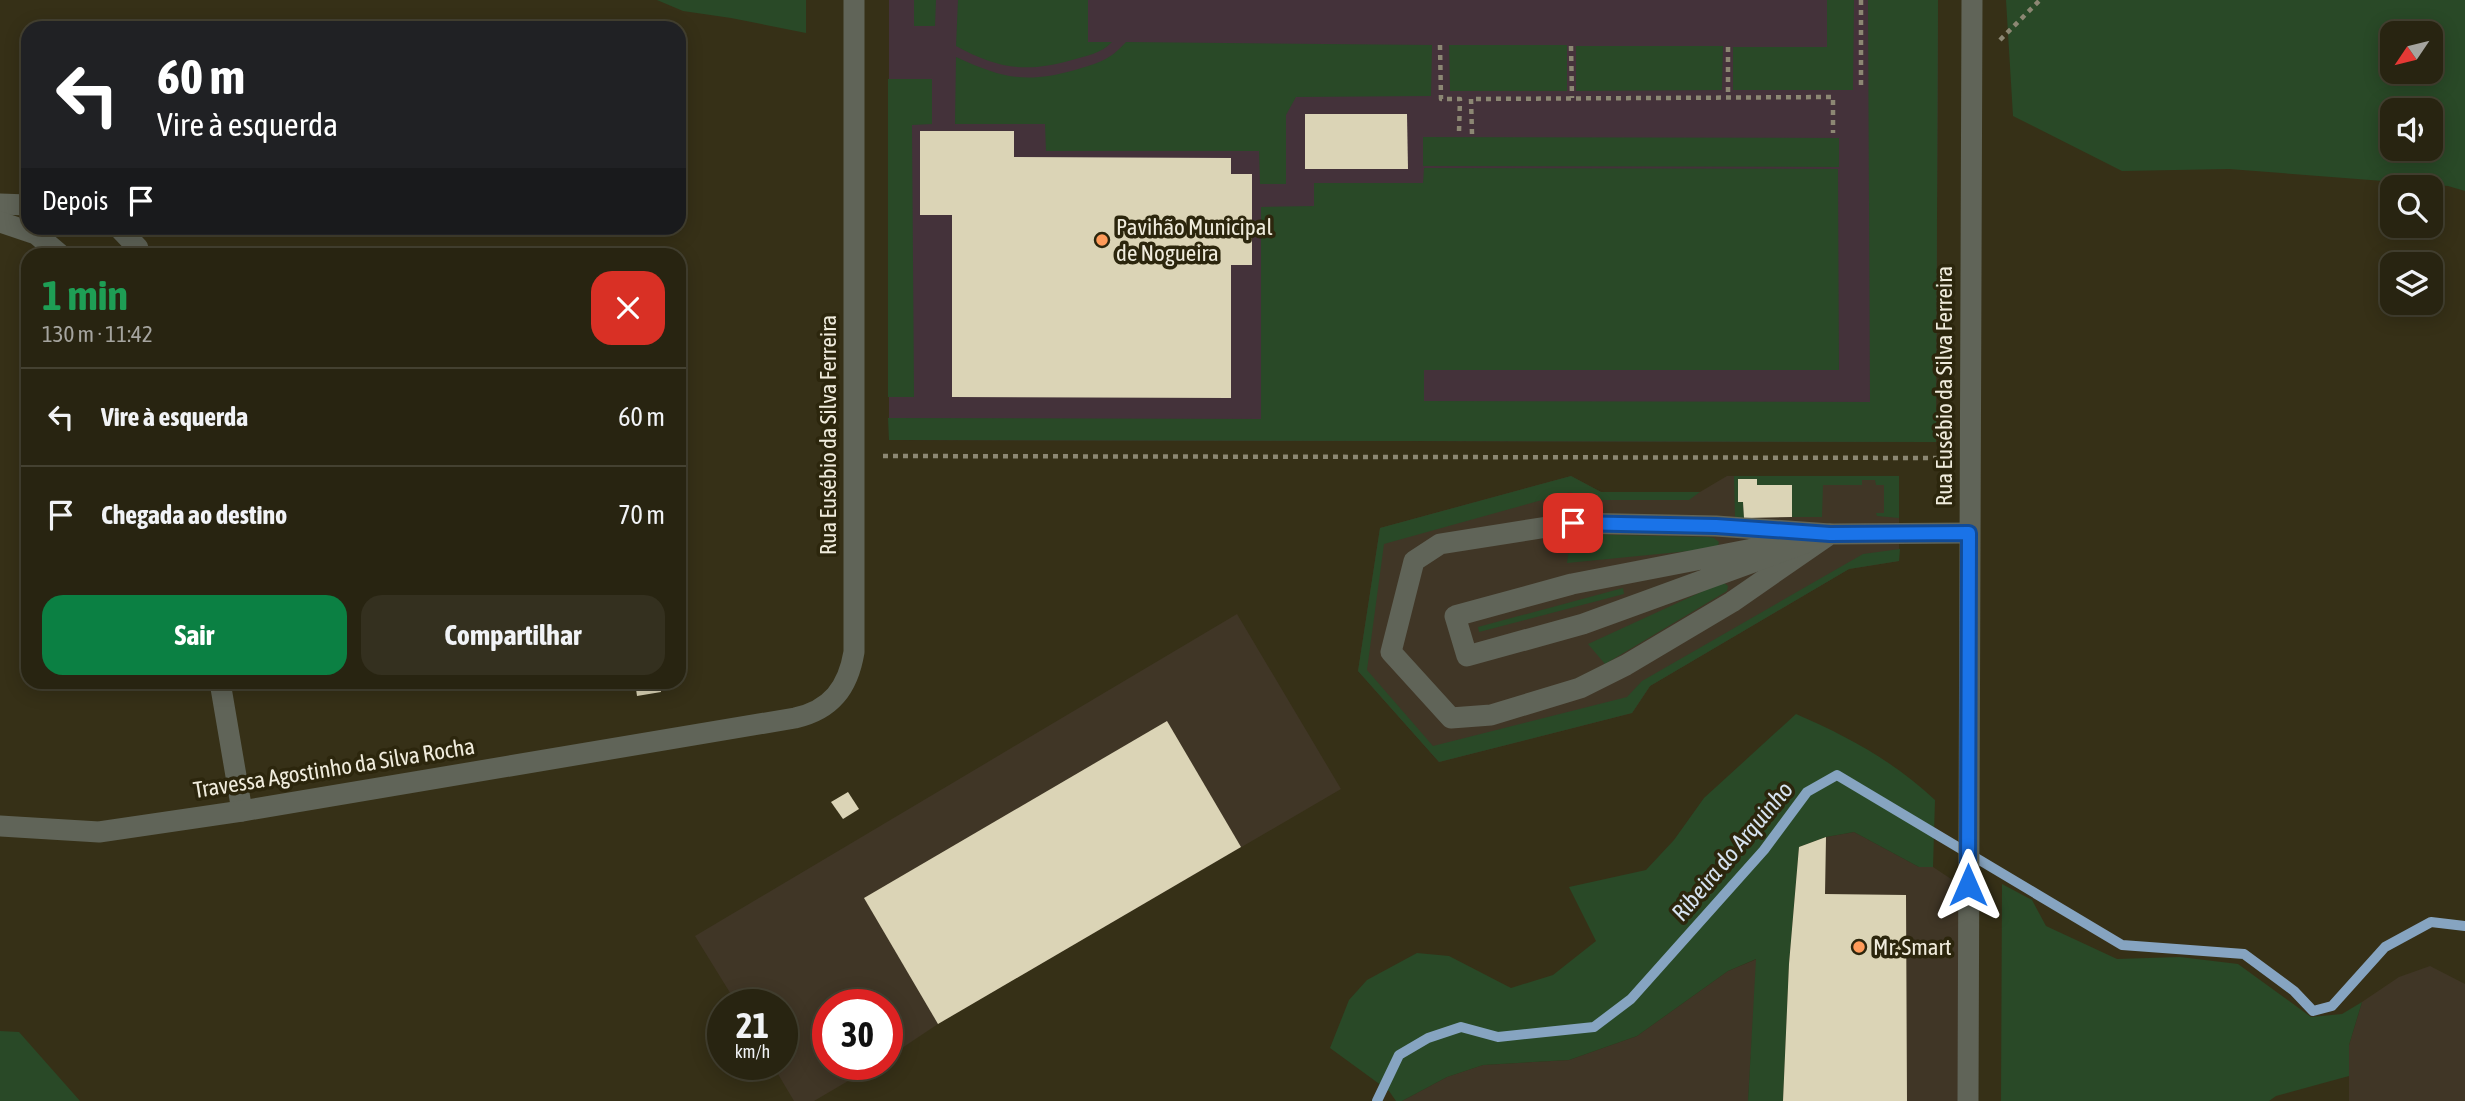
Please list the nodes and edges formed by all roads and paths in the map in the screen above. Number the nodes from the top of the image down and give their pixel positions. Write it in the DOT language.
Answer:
graph roads {
  1 [pos="854,0"];
  2 [pos="1861,0"];
  3 [pos="1972,0"];
  4 [pos="2040,0"];
  5 [pos="1440,45"];
  6 [pos="1571,46"];
  7 [pos="1728,47"];
  8 [pos="1972,54"];
  9 [pos="1861,89"];
  10 [pos="1728,97"];
  11 [pos="1572,98"];
  12 [pos="1459,132"];
  13 [pos="1833,133"];
  14 [pos="1472,134"];
  15 [pos="0,204"];
  16 [pos="21,205"];
  17 [pos="0,222"];
  18 [pos="21,229"];
  19 [pos="37,235"];
  20 [pos="126,235"];
  21 [pos="53,248"];
  22 [pos="138,248"];
  23 [pos="854,456"];
  24 [pos="1970,458"];
  25 [pos="1969,533"];
  26 [pos="1830,534"];
  27 [pos="221,689"];
  28 [pos="675,736"];
  29 [pos="242,811"];
  30 [pos="0,826"];
  31 [pos="1969,1101"];
  1 -- 23 [label="street, Rua Eusébio da Silva Ferreira"];
  2 -- 9 [label="path"];
  3 -- 8 [label="street, Rua Eusébio da Silva Ferreira"];
  4 -- 8 [label="path"];
  5 -- 12 [label="path"];
  6 -- 11 [label="path"];
  7 -- 10 [label="path"];
  8 -- 24 [label="street, Rua Eusébio da Silva Ferreira"];
  10 -- 11 [label="path"];
  10 -- 13 [label="path"];
  11 -- 14 [label="path"];
  15 -- 16 [label="street"];
  17 -- 18 [label="street"];
  19 -- 21 [label="street"];
  20 -- 22 [label="street"];
  23 -- 24 [label="path"];
  23 -- 28 [label="street, Rua Eusébio da Silva Ferreira"];
  24 -- 25 [label="street, Rua Eusébio da Silva Ferreira"];
  25 -- 26 [label="street"];
  25 -- 31 [label="street, Rua Eusébio da Silva Ferreira"];
  26 -- 26 [label="street"];
  26 -- 26 [label="street"];
  27 -- 29 [label="street"];
  28 -- 29 [label="street, Travessa Agostinho da Silva Rocha"];
  29 -- 30 [label="street, Travessa Agostinho da Silva Rocha"];
}
